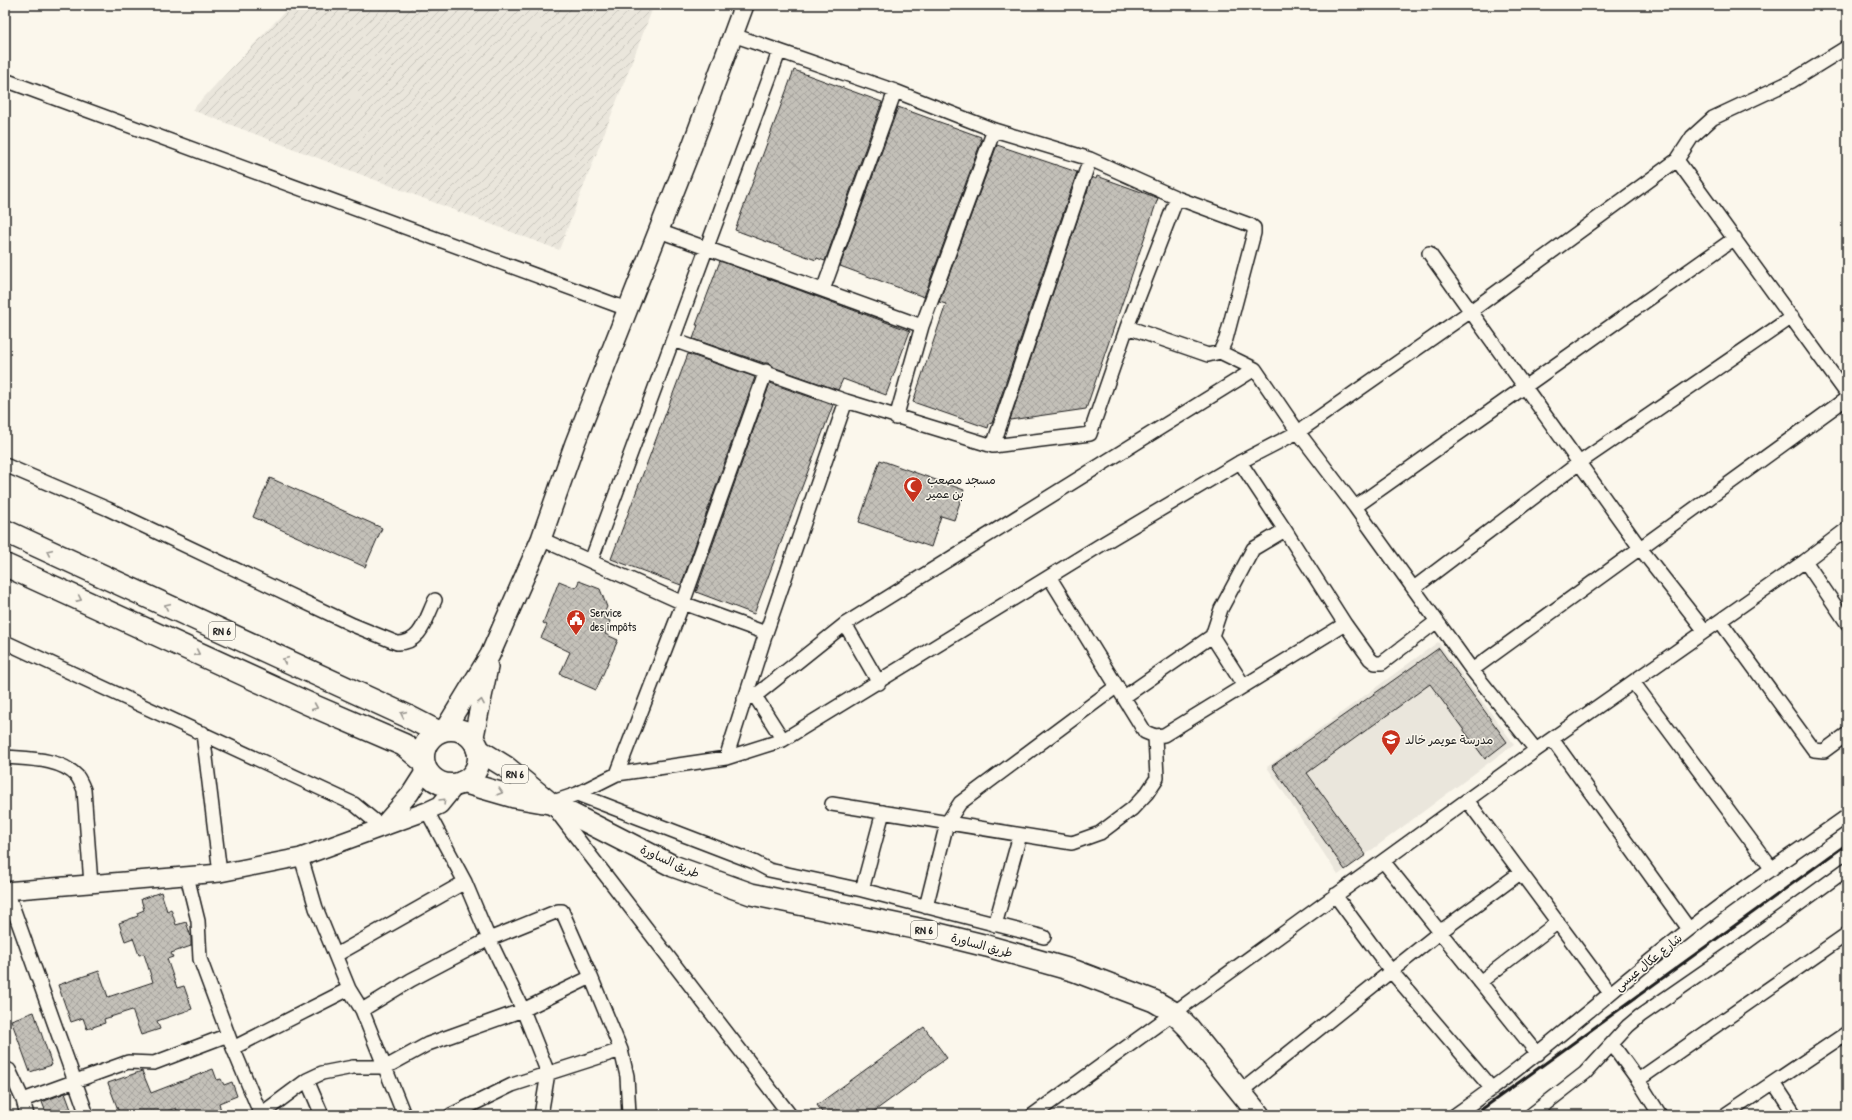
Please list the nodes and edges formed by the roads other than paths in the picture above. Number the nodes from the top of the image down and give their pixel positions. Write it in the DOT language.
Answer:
graph roads {
  1 [pos="744,5"];
  2 [pos="733,35"];
  3 [pos="1847,47"];
  4 [pos="779,52"];
  5 [pos="5,80"];
  6 [pos="895,91"];
  7 [pos="994,130"];
  8 [pos="1090,159"];
  9 [pos="1678,160"];
  10 [pos="1177,198"];
  11 [pos="659,230"];
  12 [pos="1735,238"];
  13 [pos="706,247"];
  14 [pos="1429,253"];
  15 [pos="823,290"];
  16 [pos="627,309"];
  17 [pos="1471,311"];
  18 [pos="1792,317"];
  19 [pos="922,326"];
  20 [pos="1128,327"];
  21 [pos="673,340"];
  22 [pos="1220,352"];
  23 [pos="1255,368"];
  24 [pos="766,371"];
  25 [pos="1525,387"];
  26 [pos="1847,394"];
  27 [pos="1847,398"];
  28 [pos="846,401"];
  29 [pos="896,418"];
  30 [pos="1298,432"];
  31 [pos="992,446"];
  32 [pos="1240,462"];
  33 [pos="1580,463"];
  34 [pos="5,465"];
  35 [pos="1356,507"];
  36 [pos="1847,529"];
  37 [pos="1285,530"];
  38 [pos="5,531"];
  39 [pos="541,539"];
  40 [pos="1640,548"];
  41 [pos="1805,560"];
  42 [pos="590,561"];
  43 [pos="5,566"];
  44 [pos="1050,578"];
  45 [pos="1414,588"];
  46 [pos="435,600"];
  47 [pos="683,603"];
  48 [pos="1437,621"];
  49 [pos="1720,621"];
  50 [pos="1847,622"];
  51 [pos="845,624"];
  52 [pos="1345,624"];
  53 [pos="1705,631"];
  54 [pos="766,633"];
  55 [pos="1212,636"];
  56 [pos="5,642"];
  57 [pos="490,656"];
  58 [pos="1472,670"];
  59 [pos="1633,682"];
  60 [pos="879,683"];
  61 [pos="1244,686"];
  62 [pos="1120,691"];
  63 [pos="750,698"];
  64 [pos="441,731"];
  65 [pos="203,733"];
  66 [pos="1847,734"];
  67 [pos="1155,736"];
  68 [pos="1552,739"];
  69 [pos="783,740"];
  70 [pos="475,745"];
  71 [pos="1536,750"];
  72 [pos="5,757"];
  73 [pos="726,758"];
  74 [pos="424,765"];
  75 [pos="617,774"];
  76 [pos="459,783"];
  77 [pos="577,794"];
  78 [pos="1467,800"];
  79 [pos="550,803"];
  80 [pos="832,804"];
  81 [pos="427,811"];
  82 [pos="883,812"];
  83 [pos="1847,816"];
  84 [pos="947,823"];
  85 [pos="382,827"];
  86 [pos="1020,835"];
  87 [pos="301,857"];
  88 [pos="1383,861"];
  89 [pos="1772,869"];
  90 [pos="1847,869"];
  91 [pos="220,873"];
  92 [pos="1520,873"];
  93 [pos="187,876"];
  94 [pos="465,882"];
  95 [pos="91,884"];
  96 [pos="862,890"];
  97 [pos="6,891"];
  98 [pos="1335,895"];
  99 [pos="926,907"];
  100 [pos="1558,922"];
  101 [pos="995,925"];
  102 [pos="1688,929"];
  103 [pos="1440,932"];
  104 [pos="1847,934"];
  105 [pos="1044,937"];
  106 [pos="489,939"];
  107 [pos="336,955"];
  108 [pos="1391,971"];
  109 [pos="591,977"];
  110 [pos="1480,982"];
  111 [pos="349,989"];
  112 [pos="1610,993"];
  113 [pos="362,1010"];
  114 [pos="523,1010"];
  115 [pos="1173,1012"];
  116 [pos="1847,1033"];
  117 [pos="228,1035"];
  118 [pos="1612,1044"];
  119 [pos="233,1048"];
  120 [pos="621,1050"];
  121 [pos="1538,1054"];
  122 [pos="6,1067"];
  123 [pos="386,1067"];
  124 [pos="548,1073"];
  125 [pos="307,1080"];
  126 [pos="1638,1080"];
  127 [pos="74,1081"];
  128 [pos="1774,1083"];
  129 [pos="1492,1089"];
  130 [pos="1240,1092"];
  131 [pos="23,1100"];
  132 [pos="27,1115"];
  133 [pos="86,1115"];
  134 [pos="260,1115"];
  135 [pos="322,1115"];
  136 [pos="404,1115"];
  137 [pos="451,1115"];
  138 [pos="541,1115"];
  139 [pos="629,1115"];
  140 [pos="790,1115"];
  141 [pos="1033,1115"];
  142 [pos="1259,1115"];
  143 [pos="1455,1115"];
  144 [pos="1531,1115"];
  145 [pos="1660,1115"];
  146 [pos="1725,1115"];
  147 [pos="1795,1115"];
  1 -- 2 [label="main road"];
  2 -- 4 [label="street"];
  2 -- 11 [label="main road"];
  3 -- 9 [label="street"];
  4 -- 6 [label="street"];
  4 -- 13 [label="street"];
  5 -- 16 [label="street"];
  6 -- 7 [label="street"];
  6 -- 15 [label="street"];
  7 -- 8 [label="street"];
  7 -- 19 [label="street"];
  8 -- 10 [label="street"];
  8 -- 31 [label="street"];
  9 -- 12 [label="street"];
  9 -- 17 [label="street"];
  10 -- 20 [label="street"];
  10 -- 22 [label="street"];
  11 -- 13 [label="street"];
  11 -- 16 [label="main road"];
  12 -- 18 [label="street"];
  12 -- 25 [label="street"];
  13 -- 15 [label="street"];
  13 -- 21 [label="street"];
  14 -- 17 [label="street"];
  15 -- 19 [label="street"];
  16 -- 39 [label="main road"];
  17 -- 25 [label="street"];
  17 -- 30 [label="street"];
  18 -- 26 [label="street"];
  18 -- 33 [label="street"];
  19 -- 29 [label="street"];
  20 -- 22 [label="street"];
  20 -- 31 [label="street"];
  21 -- 24 [label="street"];
  21 -- 42 [label="street"];
  22 -- 23 [label="street"];
  23 -- 30 [label="street"];
  23 -- 51 [label="street"];
  24 -- 28 [label="street"];
  24 -- 47 [label="street"];
  25 -- 33 [label="street"];
  25 -- 35 [label="street"];
  27 -- 40 [label="street"];
  28 -- 29 [label="street"];
  28 -- 54 [label="street"];
  29 -- 31 [label="street"];
  30 -- 32 [label="street"];
  30 -- 35 [label="street"];
  32 -- 37 [label="street"];
  32 -- 44 [label="street"];
  33 -- 40 [label="street"];
  33 -- 45 [label="street"];
  34 -- 46 [label="street"];
  35 -- 45 [label="street"];
  36 -- 41 [label="street"];
  37 -- 52 [label="street"];
  37 -- 55 [label="street"];
  64 -- 38 [label="highway, RN 6, one-way"];
  39 -- 42 [label="street"];
  39 -- 57 [label="main road"];
  40 -- 53 [label="street"];
  40 -- 58 [label="street"];
  41 -- 49 [label="street"];
  41 -- 50 [label="street"];
  42 -- 47 [label="street"];
  43 -- 74 [label="highway, RN 6, one-way"];
  44 -- 60 [label="street"];
  44 -- 62 [label="street"];
  45 -- 48 [label="street"];
  47 -- 54 [label="street"];
  47 -- 75 [label="street"];
  48 -- 52 [label="street"];
  48 -- 58 [label="street"];
  49 -- 53 [label="street"];
  49 -- 66 [label="street"];
  51 -- 60 [label="street"];
  51 -- 63 [label="street"];
  52 -- 61 [label="street"];
  53 -- 59 [label="street"];
  54 -- 63 [label="street"];
  55 -- 61 [label="street"];
  55 -- 62 [label="street"];
  56 -- 65 [label="street"];
  57 -- 64 [label="main road"];
  70 -- 57 [label="main road, one-way"];
  58 -- 71 [label="street"];
  59 -- 68 [label="street"];
  59 -- 89 [label="street"];
  60 -- 69 [label="street"];
  61 -- 67 [label="street"];
  62 -- 67 [label="street"];
  62 -- 84 [label="street"];
  63 -- 69 [label="street"];
  63 -- 73 [label="street"];
  64 -- 70 [label="highway"];
  64 -- 74 [label="highway"];
  65 -- 85 [label="street"];
  65 -- 91 [label="street"];
  67 -- 86 [label="street"];
  68 -- 71 [label="street"];
  68 -- 102 [label="street"];
  69 -- 73 [label="street"];
  70 -- 76 [label="highway"];
  70 -- 79 [label="main road, RN 6"];
  71 -- 78 [label="street"];
  72 -- 95 [label="street"];
  73 -- 75 [label="street"];
  74 -- 76 [label="highway"];
  74 -- 85 [label="street"];
  75 -- 77 [label="street"];
  76 -- 79 [label="main road, RN 6, one-way"];
  81 -- 76 [label="street, one-way"];
  77 -- 79 [label="street"];
  77 -- 96 [label="street"];
  78 -- 88 [label="street"];
  78 -- 92 [label="street"];
  79 -- 115 [label="main road, طريق الساورة / RN 6"];
  79 -- 140 [label="street"];
  80 -- 82 [label="street"];
  81 -- 85 [label="street"];
  81 -- 94 [label="street"];
  82 -- 84 [label="street"];
  82 -- 96 [label="street"];
  83 -- 89 [label="street, شارع عكال عيسى"];
  84 -- 86 [label="street"];
  84 -- 99 [label="street"];
  85 -- 87 [label="street"];
  86 -- 101 [label="street"];
  87 -- 91 [label="street"];
  87 -- 107 [label="street"];
  88 -- 98 [label="street"];
  88 -- 103 [label="street"];
  89 -- 102 [label="street, شارع عكال عيسى"];
  90 -- 118 [label="street"];
  91 -- 93 [label="street"];
  92 -- 100 [label="street"];
  92 -- 103 [label="street"];
  93 -- 95 [label="street"];
  93 -- 117 [label="street"];
  94 -- 106 [label="street"];
  94 -- 107 [label="street"];
  95 -- 97 [label="street"];
  96 -- 99 [label="street"];
  97 -- 127 [label="street"];
  98 -- 108 [label="street"];
  98 -- 115 [label="street"];
  99 -- 101 [label="street"];
  100 -- 110 [label="street"];
  100 -- 112 [label="street"];
  101 -- 105 [label="street"];
  102 -- 112 [label="street, شارع عكال عيسى"];
  103 -- 108 [label="street"];
  103 -- 110 [label="street"];
  104 -- 126 [label="street"];
  106 -- 109 [label="street"];
  106 -- 113 [label="street"];
  106 -- 114 [label="street"];
  107 -- 111 [label="street"];
  108 -- 129 [label="street"];
  108 -- 130 [label="street"];
  109 -- 114 [label="street"];
  109 -- 120 [label="street"];
  110 -- 121 [label="street"];
  111 -- 113 [label="street"];
  111 -- 119 [label="street"];
  112 -- 121 [label="street, شارع عكال عيسى"];
  113 -- 123 [label="street"];
  114 -- 123 [label="street"];
  114 -- 124 [label="street"];
  115 -- 130 [label="main road, طريق الساورة / RN 6"];
  115 -- 141 [label="street"];
  116 -- 128 [label="street"];
  117 -- 119 [label="street"];
  117 -- 127 [label="street"];
  118 -- 126 [label="street"];
  118 -- 144 [label="street"];
  119 -- 134 [label="street"];
  120 -- 124 [label="street"];
  120 -- 139 [label="street"];
  121 -- 129 [label="street, شارع عكال عيسى"];
  122 -- 131 [label="street"];
  123 -- 125 [label="street"];
  123 -- 136 [label="street"];
  124 -- 137 [label="street"];
  124 -- 138 [label="street"];
  125 -- 134 [label="street"];
  125 -- 135 [label="street"];
  126 -- 145 [label="street"];
  127 -- 131 [label="street"];
  127 -- 133 [label="street"];
  128 -- 146 [label="street"];
  128 -- 147 [label="street"];
  129 -- 143 [label="street, شارع عكال عيسى"];
  130 -- 142 [label="main road, طريق الساورة / RN 6"];
  131 -- 132 [label="street"];
}
